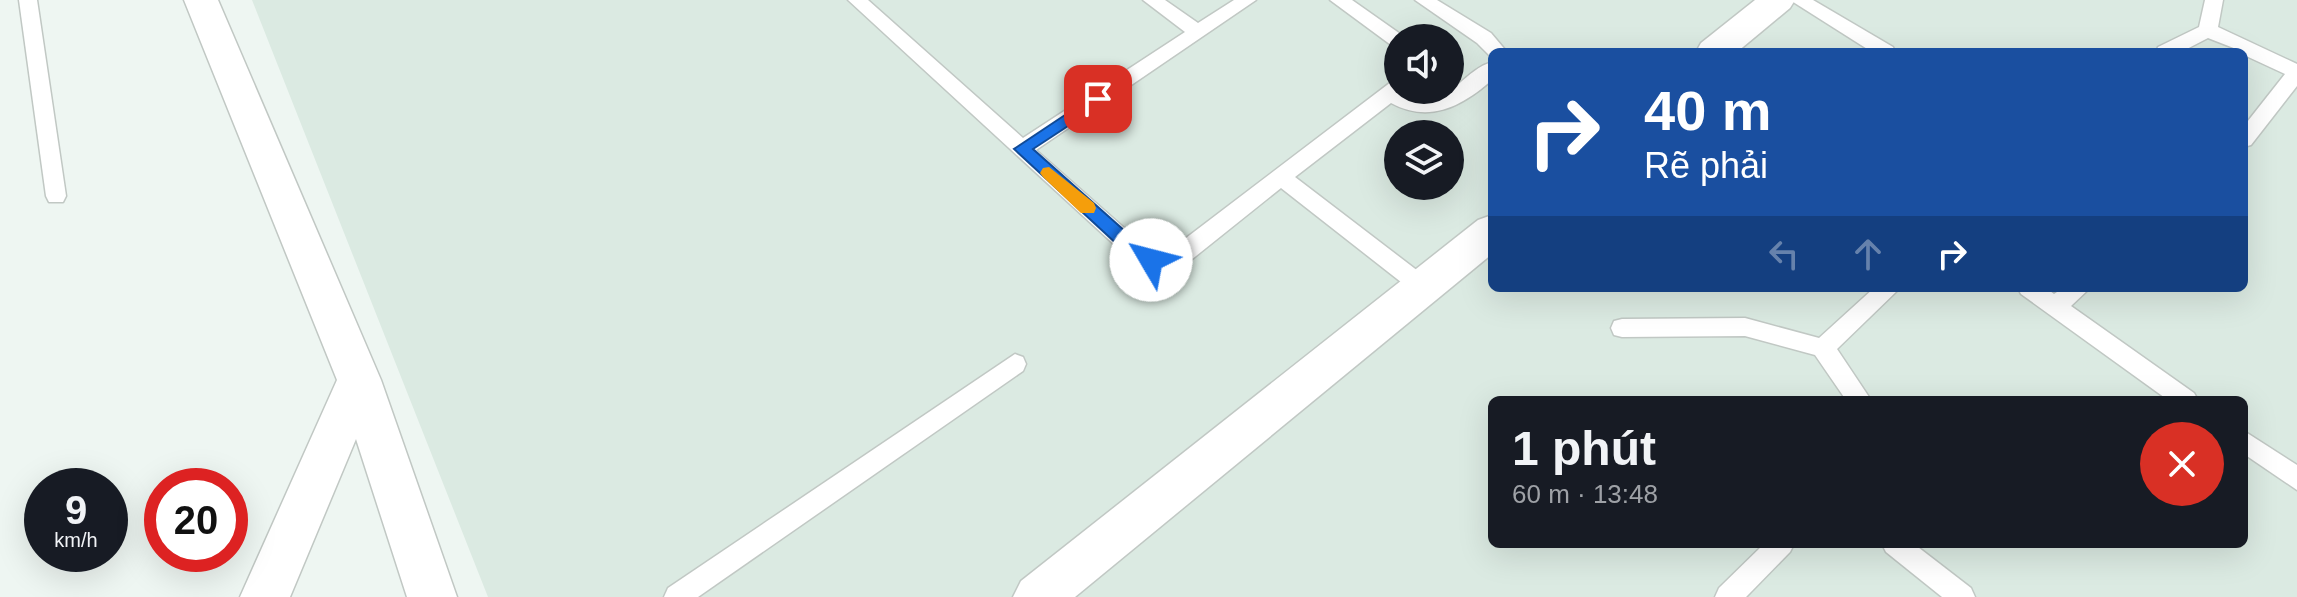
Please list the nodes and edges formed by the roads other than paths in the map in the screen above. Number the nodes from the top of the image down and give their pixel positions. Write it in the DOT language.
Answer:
graph roads {
  1 [pos="28,0"];
  2 [pos="201,0"];
  3 [pos="857,0"];
  4 [pos="1152,0"];
  5 [pos="1247,0"];
  6 [pos="1339,0"];
  7 [pos="1424,0"];
  8 [pos="1778,0"];
  9 [pos="1799,0"];
  10 [pos="2214,0"];
  11 [pos="2208,30"];
  12 [pos="1384,31"];
  13 [pos="1198,32"];
  14 [pos="1494,48"];
  15 [pos="1719,48"];
  16 [pos="1879,48"];
  17 [pos="2173,48"];
  18 [pos="2245,48"];
  19 [pos="2248,49"];
  20 [pos="1488,72"];
  21 [pos="2297,73"];
  22 [pos="1464,90"];
  23 [pos="1384,98"];
  24 [pos="1411,104"];
  25 [pos="1441,104"];
  26 [pos="2248,135"];
  27 [pos="1022,149"];
  28 [pos="1281,177"];
  29 [pos="56,196"];
  30 [pos="1488,234"];
  31 [pos="1423,287"];
  32 [pos="1885,292"];
  33 [pos="2035,292"];
  34 [pos="2074,292"];
  35 [pos="2055,306"];
  36 [pos="1622,328"];
  37 [pos="1823,348"];
  38 [pos="1015,364"];
  39 [pos="359,380"];
  40 [pos="1856,396"];
  41 [pos="2180,396"];
  42 [pos="2248,444"];
  43 [pos="2297,479"];
  44 [pos="1777,548"];
  45 [pos="1900,548"];
  46 [pos="265,597"];
  47 [pos="432,597"];
  48 [pos="677,597"];
  49 [pos="1038,597"];
  50 [pos="1728,597"];
  51 [pos="1962,597"];
  1 -- 29 [label="lane"];
  2 -- 39 [label="street"];
  3 -- 27 [label="lane"];
  4 -- 13 [label="lane"];
  5 -- 13 [label="lane"];
  6 -- 12 [label="lane"];
  7 -- 14 [label="lane"];
  8 -- 15 [label="street"];
  9 -- 16 [label="lane"];
  10 -- 11 [label="lane"];
  11 -- 17 [label="lane"];
  11 -- 18 [label="lane"];
  13 -- 27 [label="lane"];
  19 -- 21 [label="lane"];
  20 -- 22 [label="lane"];
  21 -- 26 [label="lane"];
  23 -- 28 [label="lane"];
  24 -- 25 [label="lane"];
  27 -- 28 [label="lane"];
  28 -- 31 [label="lane"];
  30 -- 31 [label="street"];
  31 -- 49 [label="street"];
  32 -- 37 [label="lane"];
  33 -- 35 [label="lane"];
  34 -- 35 [label="lane"];
  35 -- 41 [label="lane"];
  36 -- 37 [label="lane"];
  37 -- 40 [label="lane"];
  38 -- 48 [label="lane"];
  39 -- 46 [label="street"];
  39 -- 47 [label="street"];
  42 -- 43 [label="lane"];
  44 -- 50 [label="lane"];
  45 -- 51 [label="lane"];
}
